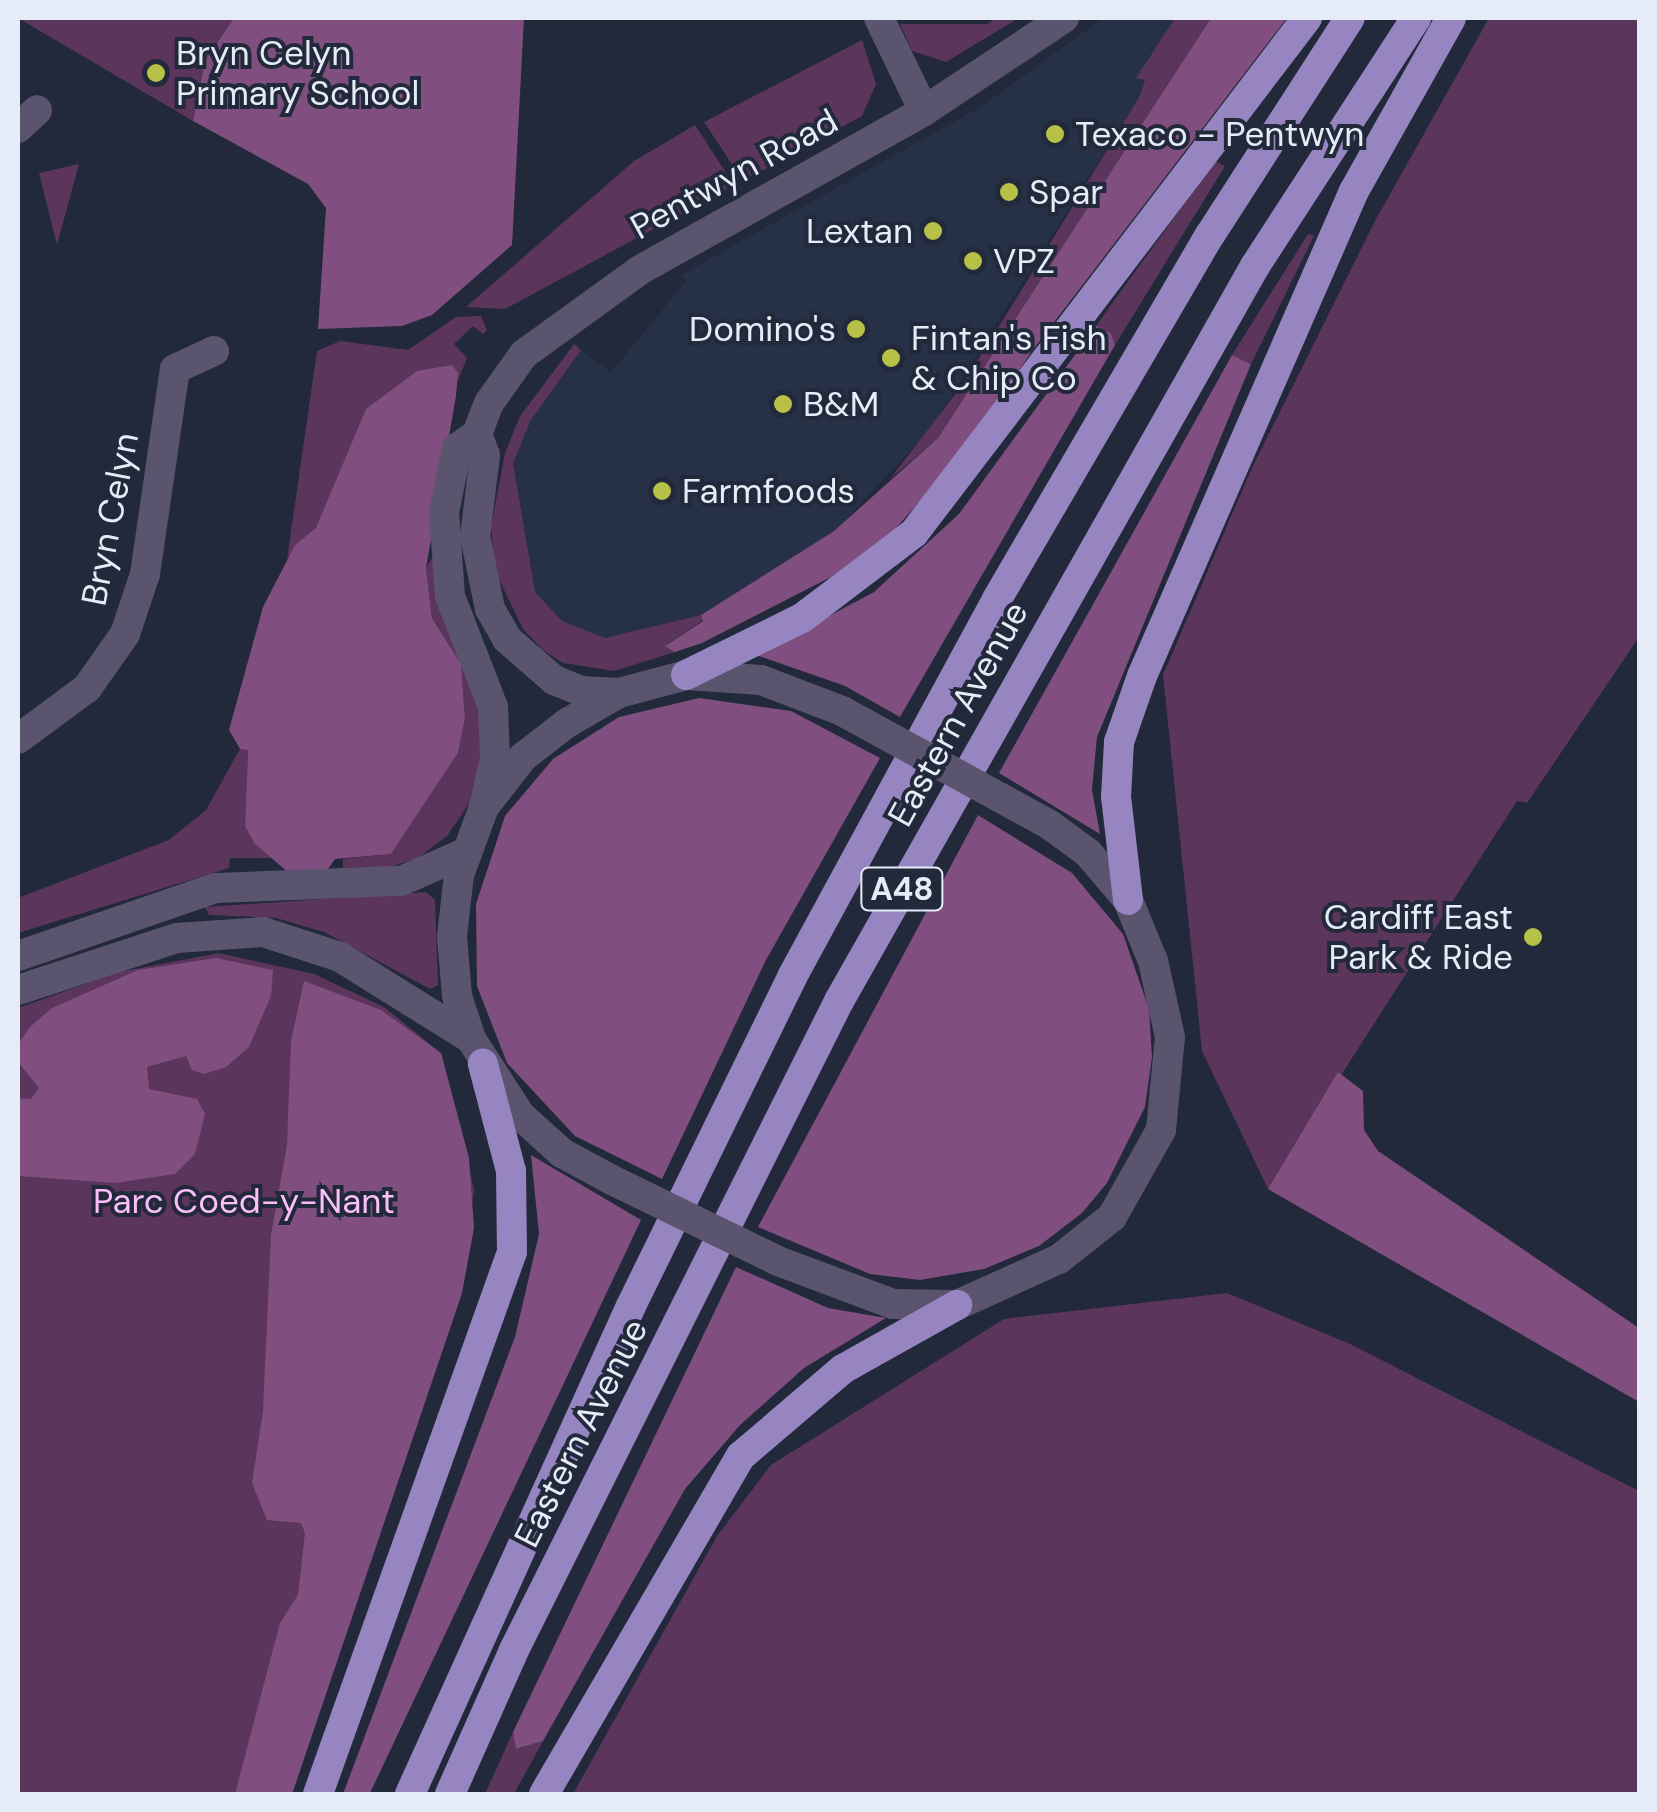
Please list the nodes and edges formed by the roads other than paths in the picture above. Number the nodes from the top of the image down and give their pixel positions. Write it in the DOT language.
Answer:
graph roads {
  1 [pos="878,18"];
  2 [pos="1064,18"];
  3 [pos="1307,18"];
  4 [pos="1350,18"];
  5 [pos="1416,18"];
  6 [pos="1451,18"];
  7 [pos="924,111"];
  8 [pos="214,351"];
  9 [pos="476,434"];
  10 [pos="686,675"];
  11 [pos="618,693"];
  12 [pos="18,739"];
  13 [pos="484,807"];
  14 [pos="467,852"];
  15 [pos="1128,900"];
  16 [pos="18,956"];
  17 [pos="18,990"];
  18 [pos="477,1052"];
  19 [pos="957,1305"];
  20 [pos="318,1794"];
  21 [pos="410,1794"];
  22 [pos="450,1794"];
  23 [pos="544,1794"];
  1 -- 7 [label="street"];
  2 -- 7 [label="street, Pentwyn Road"];
  3 -- 10 [label="highway"];
  4 -- 21 [label="highway, Eastern Avenue / A48"];
  5 -- 22 [label="highway, Eastern Avenue / A48"];
  6 -- 15 [label="highway"];
  7 -- 9 [label="street, Pentwyn Road"];
  8 -- 12 [label="street, Bryn Celyn"];
  9 -- 11 [label="street"];
  9 -- 13 [label="street, Pentwyn Road"];
  10 -- 11 [label="street"];
  10 -- 15 [label="street, bridge"];
  11 -- 13 [label="street"];
  13 -- 14 [label="street"];
  14 -- 16 [label="street"];
  14 -- 18 [label="street"];
  15 -- 19 [label="street"];
  17 -- 18 [label="street"];
  18 -- 19 [label="street, bridge"];
  18 -- 20 [label="highway"];
  19 -- 23 [label="highway"];
}
